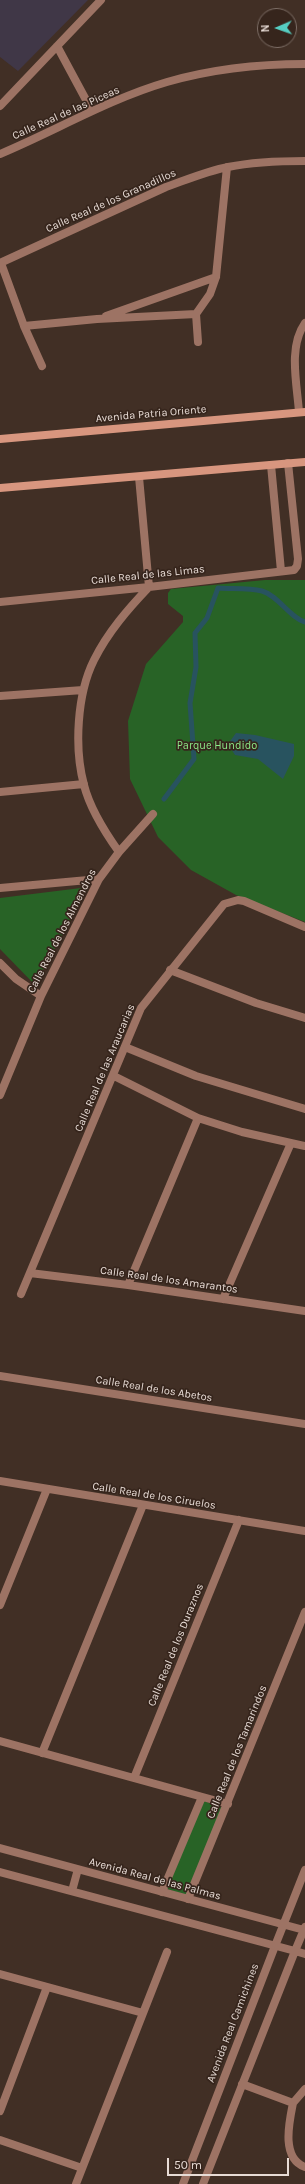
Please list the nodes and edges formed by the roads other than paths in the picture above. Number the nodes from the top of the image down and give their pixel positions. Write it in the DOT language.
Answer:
graph roads {
  1 [pos="101,0"];
  2 [pos="57,46"];
  3 [pos="305,64"];
  4 [pos="0,106"];
  5 [pos="92,111"];
  6 [pos="0,154"];
  7 [pos="305,161"];
  8 [pos="227,167"];
  9 [pos="0,263"];
  10 [pos="216,277"];
  11 [pos="196,314"];
  12 [pos="96,319"];
  13 [pos="305,323"];
  14 [pos="24,326"];
  15 [pos="198,342"];
  16 [pos="42,366"];
  17 [pos="302,412"];
  18 [pos="0,439"];
  19 [pos="305,462"];
  20 [pos="288,463"];
  21 [pos="271,465"];
  22 [pos="139,477"];
  23 [pos="0,488"];
  24 [pos="281,571"];
  25 [pos="149,587"];
  26 [pos="0,602"];
  27 [pos="83,690"];
  28 [pos="0,696"];
  29 [pos="84,784"];
  30 [pos="0,792"];
  31 [pos="153,814"];
  32 [pos="119,852"];
  33 [pos="99,879"];
  34 [pos="0,888"];
  35 [pos="305,927"];
  36 [pos="0,963"];
  37 [pos="170,970"];
  38 [pos="41,996"];
  39 [pos="305,1018"];
  40 [pos="125,1047"];
  41 [pos="114,1076"];
  42 [pos="1,1092"];
  43 [pos="305,1109"];
  44 [pos="198,1118"];
  45 [pos="290,1143"];
  46 [pos="305,1146"];
  47 [pos="30,1273"];
  48 [pos="128,1285"];
  49 [pos="21,1294"];
  50 [pos="223,1299"];
  51 [pos="305,1311"];
  52 [pos="0,1376"];
  53 [pos="305,1424"];
  54 [pos="0,1482"];
  55 [pos="47,1489"];
  56 [pos="143,1505"];
  57 [pos="239,1520"];
  58 [pos="305,1531"];
  59 [pos="0,1605"];
  60 [pos="305,1612"];
  61 [pos="0,1741"];
  62 [pos="42,1753"];
  63 [pos="134,1778"];
  64 [pos="202,1797"];
  65 [pos="228,1804"];
  66 [pos="0,1848"];
  67 [pos="78,1869"];
  68 [pos="305,1870"];
  69 [pos="0,1872"];
  70 [pos="72,1891"];
  71 [pos="162,1892"];
  72 [pos="188,1899"];
  73 [pos="283,1925"];
  74 [pos="305,1929"];
  75 [pos="275,1946"];
  76 [pos="296,1951"];
  77 [pos="167,1952"];
  78 [pos="305,1954"];
  79 [pos="0,1974"];
  80 [pos="47,1987"];
  81 [pos="143,2012"];
  82 [pos="242,2084"];
  83 [pos="305,2089"];
  84 [pos="293,2103"];
  85 [pos="0,2112"];
  86 [pos="0,2140"];
  87 [pos="305,2166"];
  88 [pos="82,2168"];
  89 [pos="76,2184"];
  90 [pos="183,2184"];
  91 [pos="202,2184"];
  1 -- 2 [label="street"];
  2 -- 4 [label="street"];
  2 -- 5 [label="street"];
  3 -- 5 [label="street, Calle Real de las Piceas"];
  5 -- 6 [label="street, Calle Real de las Piceas"];
  7 -- 8 [label="street, Calle Real de los Granadillos"];
  8 -- 9 [label="street, Calle Real de los Granadillos"];
  8 -- 10 [label="street"];
  9 -- 14 [label="street"];
  10 -- 11 [label="street"];
  10 -- 12 [label="street"];
  11 -- 12 [label="street"];
  11 -- 15 [label="street"];
  12 -- 14 [label="street"];
  13 -- 17 [label="street"];
  14 -- 16 [label="street"];
  17 -- 18 [label="main road, Avenida Patria Oriente"];
  19 -- 20 [label="main road"];
  20 -- 21 [label="main road"];
  20 -- 24 [label="street, Calle Real de las Limas"];
  21 -- 22 [label="main road"];
  21 -- 24 [label="street"];
  22 -- 23 [label="main road"];
  22 -- 25 [label="street"];
  24 -- 25 [label="street, Calle Real de las Limas"];
  25 -- 26 [label="street, Calle Real de las Limas"];
  25 -- 27 [label="street"];
  27 -- 28 [label="street"];
  27 -- 29 [label="street"];
  29 -- 30 [label="street"];
  29 -- 32 [label="street"];
  31 -- 32 [label="street, Calle Real de los Almendros"];
  32 -- 33 [label="street, Calle Real de los Almendros"];
  33 -- 34 [label="street"];
  33 -- 38 [label="street, Calle Real de los Almendros"];
  35 -- 37 [label="street, Calle Real de las Araucarias"];
  36 -- 38 [label="street"];
  37 -- 39 [label="street"];
  37 -- 40 [label="street, Calle Real de las Araucarias"];
  38 -- 42 [label="street, Calle Real de los Almendros"];
  40 -- 41 [label="street, Calle Real de las Araucarias"];
  40 -- 43 [label="street"];
  41 -- 44 [label="street"];
  41 -- 47 [label="street, Calle Real de las Araucarias"];
  44 -- 45 [label="street"];
  44 -- 48 [label="street"];
  45 -- 46 [label="street"];
  45 -- 50 [label="street"];
  47 -- 48 [label="street, Calle Real de los Amarantos"];
  47 -- 49 [label="street, Calle Real de las Araucarias"];
  48 -- 50 [label="street, Calle Real de los Amarantos"];
  50 -- 51 [label="street, Calle Real de los Amarantos"];
  52 -- 53 [label="street, Calle Real de los Abetos"];
  54 -- 55 [label="street, Calle Real de los Ciruelos"];
  55 -- 56 [label="street, Calle Real de los Ciruelos"];
  55 -- 59 [label="street"];
  56 -- 57 [label="street, Calle Real de los Ciruelos"];
  56 -- 62 [label="street"];
  57 -- 58 [label="street, Calle Real de los Ciruelos"];
  57 -- 63 [label="street, Calle Real de los Duraznos"];
  60 -- 65 [label="street, Calle Real de los Tamarindos"];
  61 -- 62 [label="street"];
  62 -- 63 [label="street"];
  63 -- 64 [label="street"];
  64 -- 65 [label="street"];
  64 -- 71 [label="street, Calle Real de los Tamarindos"];
  65 -- 72 [label="street, Calle Real de los Tamarindos"];
  66 -- 67 [label="street, Avenida Real de las Palmas"];
  67 -- 70 [label="street"];
  67 -- 71 [label="street, Avenida Real de las Palmas"];
  68 -- 73 [label="street, Avenida Real Camichines"];
  69 -- 70 [label="street"];
  70 -- 75 [label="street"];
  71 -- 72 [label="street, Avenida Real de las Palmas"];
  72 -- 73 [label="street, Avenida Real de las Palmas"];
  73 -- 74 [label="street, Avenida Real de las Palmas"];
  73 -- 75 [label="street, Avenida Real Camichines"];
  74 -- 76 [label="street"];
  75 -- 76 [label="street"];
  75 -- 90 [label="street, Avenida Real Camichines"];
  76 -- 78 [label="street"];
  76 -- 82 [label="street"];
  77 -- 81 [label="street"];
  79 -- 80 [label="street"];
  80 -- 81 [label="street"];
  80 -- 85 [label="street"];
  81 -- 88 [label="street"];
  82 -- 84 [label="street"];
  82 -- 91 [label="street"];
  83 -- 84 [label="street"];
  84 -- 87 [label="street"];
  86 -- 88 [label="street"];
  88 -- 89 [label="street"];
}
